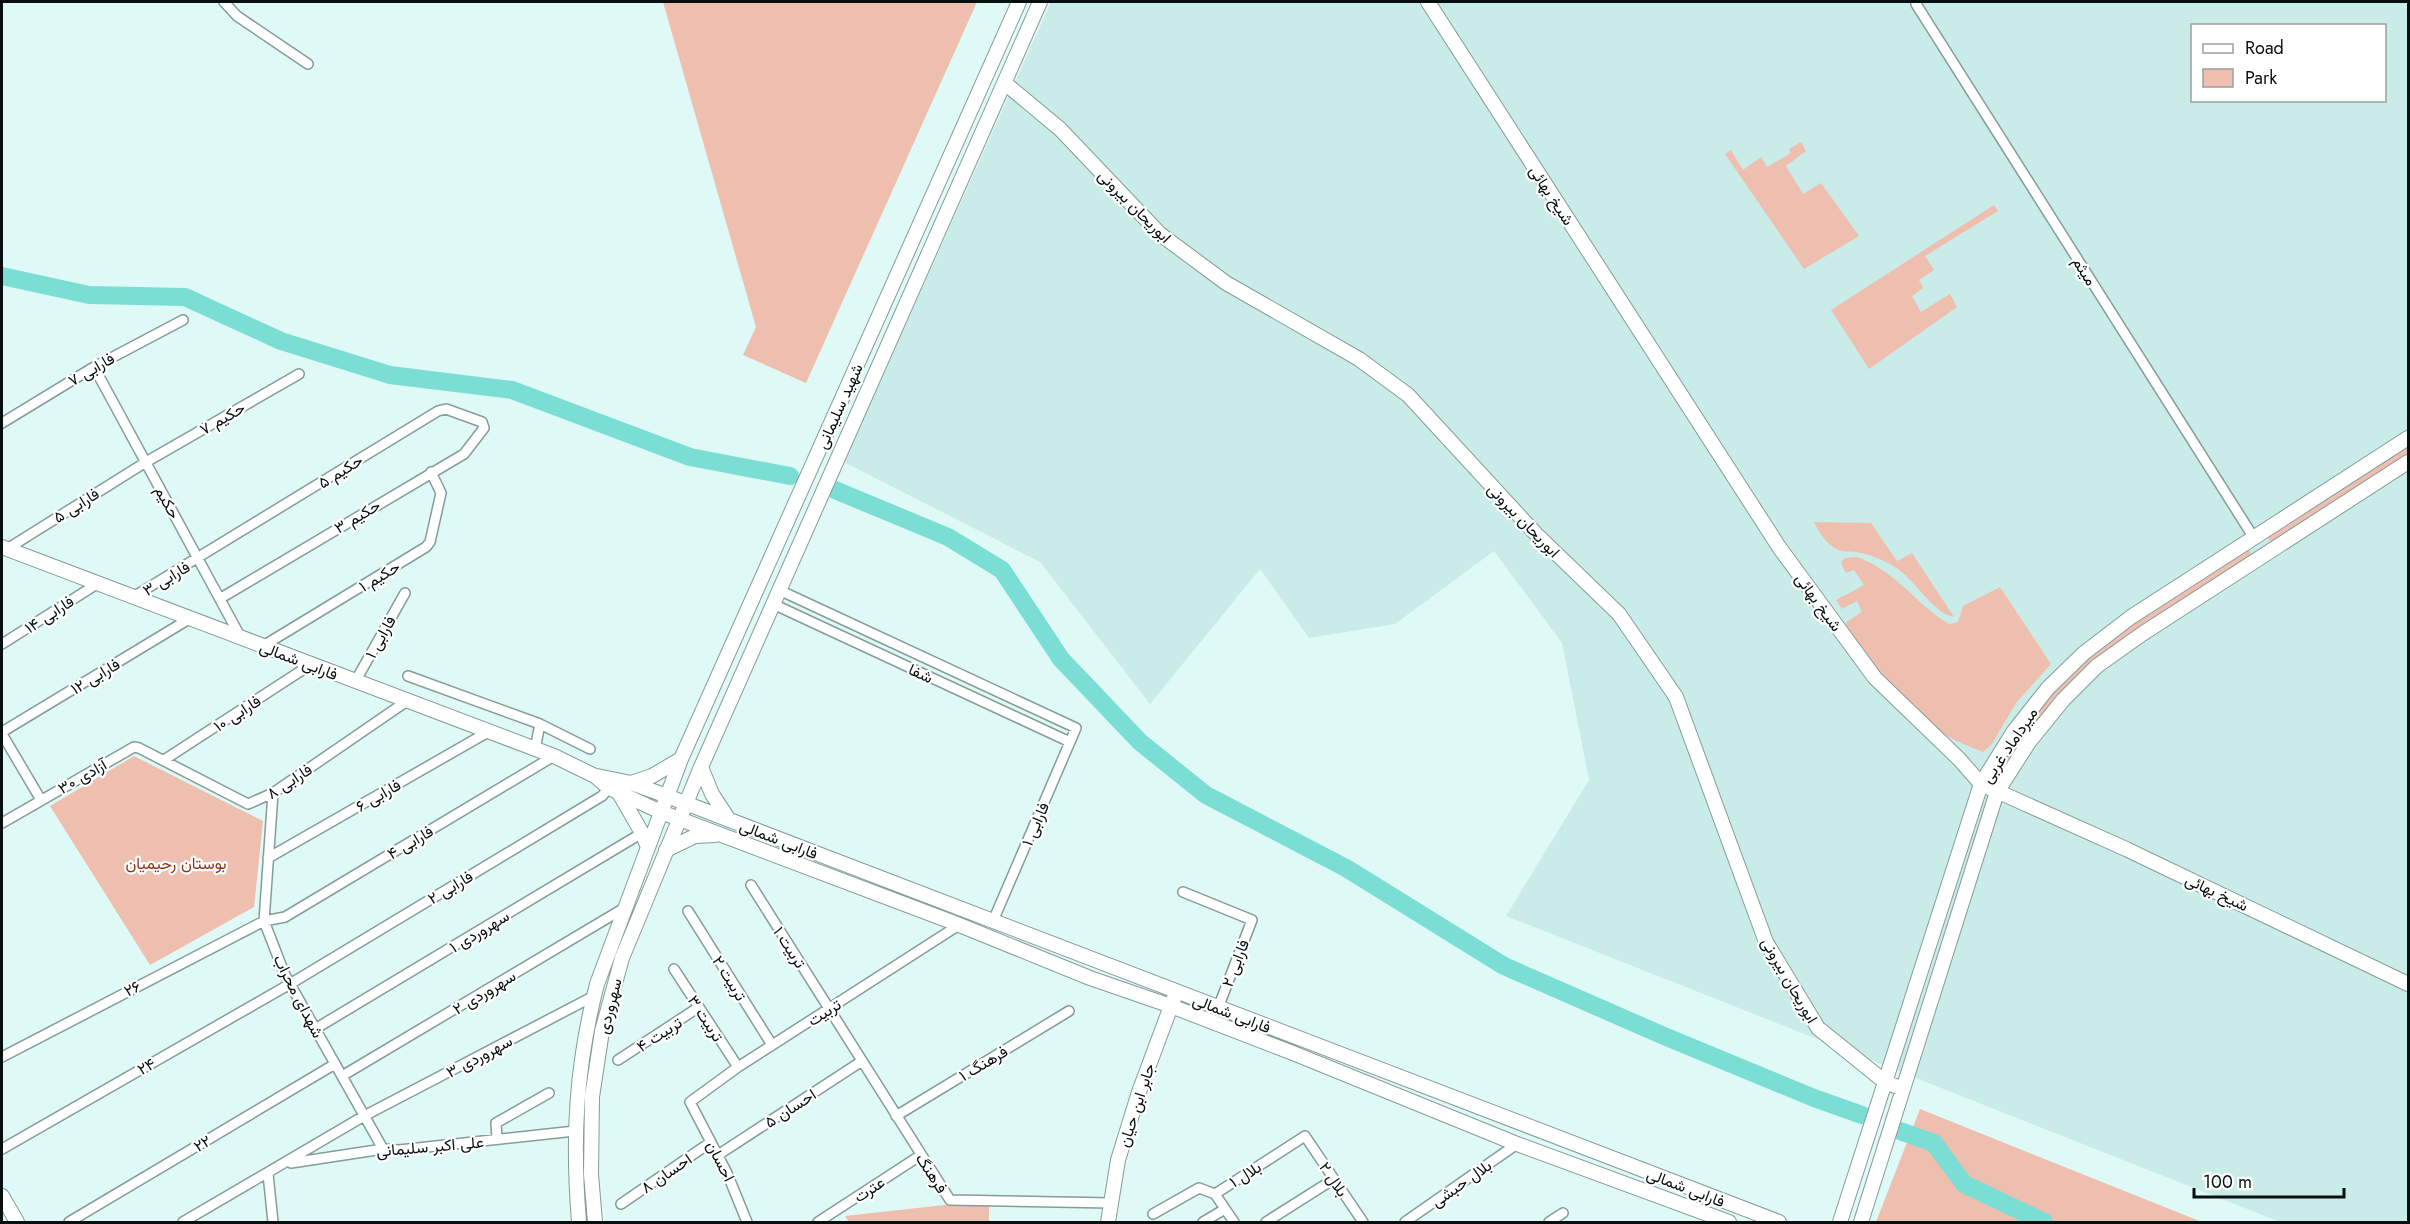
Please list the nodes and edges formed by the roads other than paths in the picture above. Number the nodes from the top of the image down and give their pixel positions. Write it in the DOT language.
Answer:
graph roads {
  1 [pos="224,2"];
  2 [pos="1019,2"];
  3 [pos="1040,2"];
  4 [pos="1428,2"];
  5 [pos="1916,4"];
  6 [pos="308,64"];
  7 [pos="1006,84"];
  8 [pos="183,320"];
  9 [pos="94,367"];
  10 [pos="299,374"];
  11 [pos="2,423"];
  12 [pos="484,425"];
  13 [pos="2409,438"];
  14 [pos="146,462"];
  15 [pos="2409,462"];
  16 [pos="431,472"];
  17 [pos="2254,538"];
  18 [pos="4,548"];
  19 [pos="200,558"];
  20 [pos="97,584"];
  21 [pos="779,590"];
  22 [pos="405,593"];
  23 [pos="132,597"];
  24 [pos="221,598"];
  25 [pos="800,600"];
  26 [pos="773,604"];
  27 [pos="793,614"];
  28 [pos="189,619"];
  29 [pos="241,638"];
  30 [pos="890,642"];
  31 [pos="2,645"];
  32 [pos="263,646"];
  33 [pos="884,655"];
  34 [pos="310,665"];
  35 [pos="408,676"];
  36 [pos="356,682"];
  37 [pos="407,701"];
  38 [pos="540,724"];
  39 [pos="1076,728"];
  40 [pos="489,732"];
  41 [pos="2,733"];
  42 [pos="1070,742"];
  43 [pos="535,749"];
  44 [pos="590,749"];
  45 [pos="554,756"];
  46 [pos="681,759"];
  47 [pos="164,760"];
  48 [pos="701,767"];
  49 [pos="595,776"];
  50 [pos="631,783"];
  51 [pos="1981,784"];
  52 [pos="614,791"];
  53 [pos="1997,792"];
  54 [pos="273,793"];
  55 [pos="667,796"];
  56 [pos="41,800"];
  57 [pos="686,803"];
  58 [pos="661,812"];
  59 [pos="679,819"];
  60 [pos="735,822"];
  61 [pos="2,823"];
  62 [pos="642,833"];
  63 [pos="728,837"];
  64 [pos="648,847"];
  65 [pos="666,850"];
  66 [pos="268,858"];
  67 [pos="751,885"];
  68 [pos="1183,892"];
  69 [pos="626,907"];
  70 [pos="688,911"];
  71 [pos="264,921"];
  72 [pos="993,921"];
  73 [pos="959,925"];
  74 [pos="674,969"];
  75 [pos="290,984"];
  76 [pos="2409,984"];
  77 [pos="1176,992"];
  78 [pos="594,996"];
  79 [pos="1171,1006"];
  80 [pos="699,1007"];
  81 [pos="830,1008"];
  82 [pos="1218,1008"];
  83 [pos="1069,1011"];
  84 [pos="315,1029"];
  85 [pos="772,1045"];
  86 [pos="2,1057"];
  87 [pos="618,1060"];
  88 [pos="862,1061"];
  89 [pos="335,1064"];
  90 [pos="738,1067"];
  91 [pos="342,1076"];
  92 [pos="1884,1082"];
  93 [pos="1903,1089"];
  94 [pos="549,1093"];
  95 [pos="690,1102"];
  96 [pos="364,1116"];
  97 [pos="896,1116"];
  98 [pos="575,1131"];
  99 [pos="1305,1136"];
  100 [pos="497,1139"];
  101 [pos="711,1142"];
  102 [pos="1517,1144"];
  103 [pos="2,1149"];
  104 [pos="383,1149"];
  105 [pos="718,1155"];
  106 [pos="921,1155"];
  107 [pos="286,1163"];
  108 [pos="268,1174"];
  109 [pos="1334,1179"];
  110 [pos="1215,1194"];
  111 [pos="2,1196"];
  112 [pos="1111,1203"];
  113 [pos="621,1204"];
  114 [pos="1225,1209"];
  115 [pos="1563,1213"];
  116 [pos="1153,1214"];
  117 [pos="833,1219"];
  118 [pos="17,1222"];
  119 [pos="69,1222"];
  120 [pos="183,1222"];
  121 [pos="273,1222"];
  122 [pos="579,1222"];
  123 [pos="595,1222"];
  124 [pos="747,1222"];
  125 [pos="818,1222"];
  126 [pos="1108,1222"];
  127 [pos="1203,1222"];
  128 [pos="1234,1222"];
  129 [pos="1266,1222"];
  130 [pos="1363,1222"];
  131 [pos="1405,1222"];
  132 [pos="1549,1222"];
  133 [pos="1729,1222"];
  134 [pos="1779,1222"];
  135 [pos="1840,1222"];
  136 [pos="1861,1222"];
  1 -- 6 [label="street"];
  2 -- 46 [label="street, شهید سلیمانی"];
  3 -- 7 [label="street, شهید سلیمانی"];
  4 -- 51 [label="street, شیخ بهائی"];
  5 -- 17 [label="street, میثم"];
  7 -- 21 [label="street, شهید سلیمانی"];
  7 -- 92 [label="street, ابوریحان بیرونی"];
  8 -- 9 [label="street, فارابی ۷"];
  9 -- 11 [label="street, فارابی ۷"];
  9 -- 14 [label="street, حکیم"];
  10 -- 14 [label="street, حکیم ۷"];
  12 -- 16 [label="street, حکیم ۳"];
  12 -- 19 [label="street, حکیم ۵"];
  13 -- 17 [label="street, میرداماد غربی"];
  14 -- 18 [label="street, فارابی ۵"];
  14 -- 19 [label="street, حکیم"];
  15 -- 53 [label="street, میرداماد غربی"];
  16 -- 24 [label="street, حکیم ۳"];
  16 -- 32 [label="street, حکیم ۱"];
  17 -- 51 [label="street, میرداماد غربی"];
  18 -- 20 [label="street, فارابی شمالی"];
  19 -- 23 [label="street, فارابی ۳"];
  19 -- 24 [label="street, حکیم"];
  20 -- 23 [label="street, فارابی شمالی"];
  20 -- 31 [label="street, فارابی ۱۴"];
  21 -- 25 [label="street, شفا"];
  21 -- 26 [label="street, شهید سلیمانی"];
  22 -- 36 [label="street, فارابی ۱"];
  23 -- 28 [label="street, فارابی شمالی"];
  24 -- 29 [label="street, حکیم"];
  25 -- 27 [label="street"];
  25 -- 30 [label="street, شفا"];
  26 -- 27 [label="street, شفا"];
  26 -- 48 [label="street, شهید سلیمانی"];
  27 -- 33 [label="street, شفا"];
  28 -- 29 [label="street, فارابی شمالی"];
  28 -- 41 [label="street, فارابی ۱۲"];
  29 -- 32 [label="street, فارابی شمالی"];
  30 -- 33 [label="street"];
  30 -- 39 [label="street, شفا"];
  32 -- 34 [label="street, فارابی شمالی"];
  33 -- 42 [label="street, شفا"];
  34 -- 36 [label="street, فارابی شمالی"];
  34 -- 47 [label="street, فارابی ۱۰"];
  35 -- 38 [label="street"];
  36 -- 37 [label="street, فارابی شمالی"];
  37 -- 40 [label="street, فارابی شمالی"];
  37 -- 54 [label="street, فارابی ۸"];
  38 -- 43 [label="street"];
  38 -- 44 [label="street"];
  39 -- 42 [label="street, فارابی ۱"];
  40 -- 43 [label="street, فارابی شمالی"];
  40 -- 66 [label="street, فارابی ۶"];
  41 -- 56 [label="street"];
  42 -- 72 [label="street, فارابی ۱"];
  43 -- 45 [label="street, فارابی شمالی"];
  45 -- 49 [label="street, فارابی شمالی"];
  45 -- 71 [label="street, فارابی ۴"];
  46 -- 50 [label="street"];
  46 -- 55 [label="street, شهید سلیمانی"];
  47 -- 54 [label="street, فارابی ۸"];
  47 -- 56 [label="street, آزادی ۳۰"];
  48 -- 57 [label="street, شهید سلیمانی"];
  48 -- 60 [label="street"];
  49 -- 50 [label="street, فارابی شمالی"];
  49 -- 52 [label="street, فارابی شمالی"];
  50 -- 55 [label="street, فارابی شمالی"];
  51 -- 53 [label="street, شیخ بهائی"];
  51 -- 92 [label="street, میرداماد غربی"];
  52 -- 58 [label="street, فارابی شمالی"];
  52 -- 62 [label="street"];
  52 -- 75 [label="street, فارابی ۲"];
  53 -- 76 [label="street, شیخ بهائی"];
  53 -- 93 [label="street, میرداماد غربی"];
  54 -- 66 [label="street, شهدای محراب"];
  55 -- 57 [label="street, فارابی شمالی"];
  55 -- 58 [label="street, شهید سلیمانی"];
  56 -- 61 [label="street, آزادی ۳۰"];
  57 -- 59 [label="street, سهروردی"];
  57 -- 60 [label="street, فارابی شمالی"];
  58 -- 59 [label="street, فارابی شمالی"];
  58 -- 64 [label="street, سهروردی"];
  59 -- 63 [label="street, فارابی شمالی"];
  59 -- 65 [label="street, سهروردی"];
  60 -- 63 [label="street"];
  60 -- 72 [label="street, فارابی شمالی"];
  62 -- 64 [label="street"];
  62 -- 84 [label="street, سهروردی ۱"];
  63 -- 65 [label="street"];
  63 -- 73 [label="street, فارابی شمالی"];
  64 -- 69 [label="street, سهروردی"];
  65 -- 123 [label="street, سهروردی"];
  66 -- 71 [label="street, شهدای محراب"];
  67 -- 81 [label="street, تربیت ۱"];
  68 -- 82 [label="street, فارابی ۲"];
  69 -- 78 [label="street, سهروردی"];
  69 -- 91 [label="street, سهروردی ۲"];
  70 -- 85 [label="street, تربیت ۲"];
  71 -- 75 [label="street, شهدای محراب"];
  71 -- 86 [label="street, ۲۶"];
  72 -- 77 [label="street, فارابی شمالی"];
  73 -- 79 [label="street, فارابی شمالی"];
  73 -- 81 [label="street, تربیت"];
  74 -- 80 [label="street, تربیت ۳"];
  75 -- 84 [label="street, شهدای محراب"];
  75 -- 103 [label="street, ۲۴"];
  77 -- 79 [label="street, جابر ابن حیان"];
  77 -- 82 [label="street, فارابی شمالی"];
  78 -- 96 [label="street, سهروردی ۳"];
  78 -- 98 [label="street, سهروردی"];
  79 -- 102 [label="street, فارابی شمالی"];
  79 -- 112 [label="street, جابر ابن حیان"];
  80 -- 87 [label="street, تربیت ۴"];
  80 -- 90 [label="street, تربیت ۳"];
  81 -- 85 [label="street, تربیت"];
  81 -- 88 [label="street, فرهنگ"];
  82 -- 134 [label="street, فارابی شمالی"];
  83 -- 97 [label="street, فرهنگ ۱"];
  84 -- 89 [label="street, شهدای محراب"];
  85 -- 90 [label="street, تربیت"];
  88 -- 97 [label="street, فرهنگ"];
  88 -- 105 [label="street, احسان ۵"];
  89 -- 91 [label="street, شهدای محراب"];
  89 -- 119 [label="street, ۲۲"];
  90 -- 95 [label="street, تربیت"];
  91 -- 96 [label="street, شهدای محراب"];
  92 -- 93 [label="street, ابوریحان بیرونی"];
  92 -- 135 [label="street, میرداماد غربی"];
  93 -- 136 [label="street, میرداماد غربی"];
  94 -- 100 [label="street"];
  95 -- 101 [label="street, احسان"];
  96 -- 104 [label="street, شهدای محراب"];
  96 -- 107 [label="street, علی اکبر سلیمانی"];
  97 -- 106 [label="street, فرهنگ"];
  98 -- 100 [label="street, علی اکبر سلیمانی"];
  98 -- 122 [label="street, سهروردی"];
  99 -- 109 [label="street, بلال ۲"];
  99 -- 110 [label="street, بلال ۱"];
  100 -- 104 [label="street, علی اکبر سلیمانی"];
  101 -- 105 [label="street, احسان"];
  101 -- 113 [label="street, احسان ۸"];
  102 -- 131 [label="street, بلال حبشی"];
  102 -- 133 [label="street, فارابی شمالی"];
  104 -- 107 [label="street, علی اکبر سلیمانی"];
  105 -- 124 [label="street, احسان"];
  106 -- 112 [label="street, فرهنگ"];
  106 -- 117 [label="street, عترت"];
  107 -- 108 [label="street, علی اکبر سلیمانی"];
  108 -- 120 [label="street, علی اکبر سلیمانی"];
  108 -- 121 [label="street"];
  109 -- 129 [label="street"];
  109 -- 130 [label="street, بلال ۲"];
  110 -- 114 [label="street, بلال ۱"];
  110 -- 116 [label="street"];
  111 -- 118 [label="street"];
  112 -- 126 [label="street, جابر ابن حیان"];
  114 -- 127 [label="street"];
  114 -- 128 [label="street, بلال ۱"];
  115 -- 132 [label="street"];
  117 -- 125 [label="street, عترت"];
}
